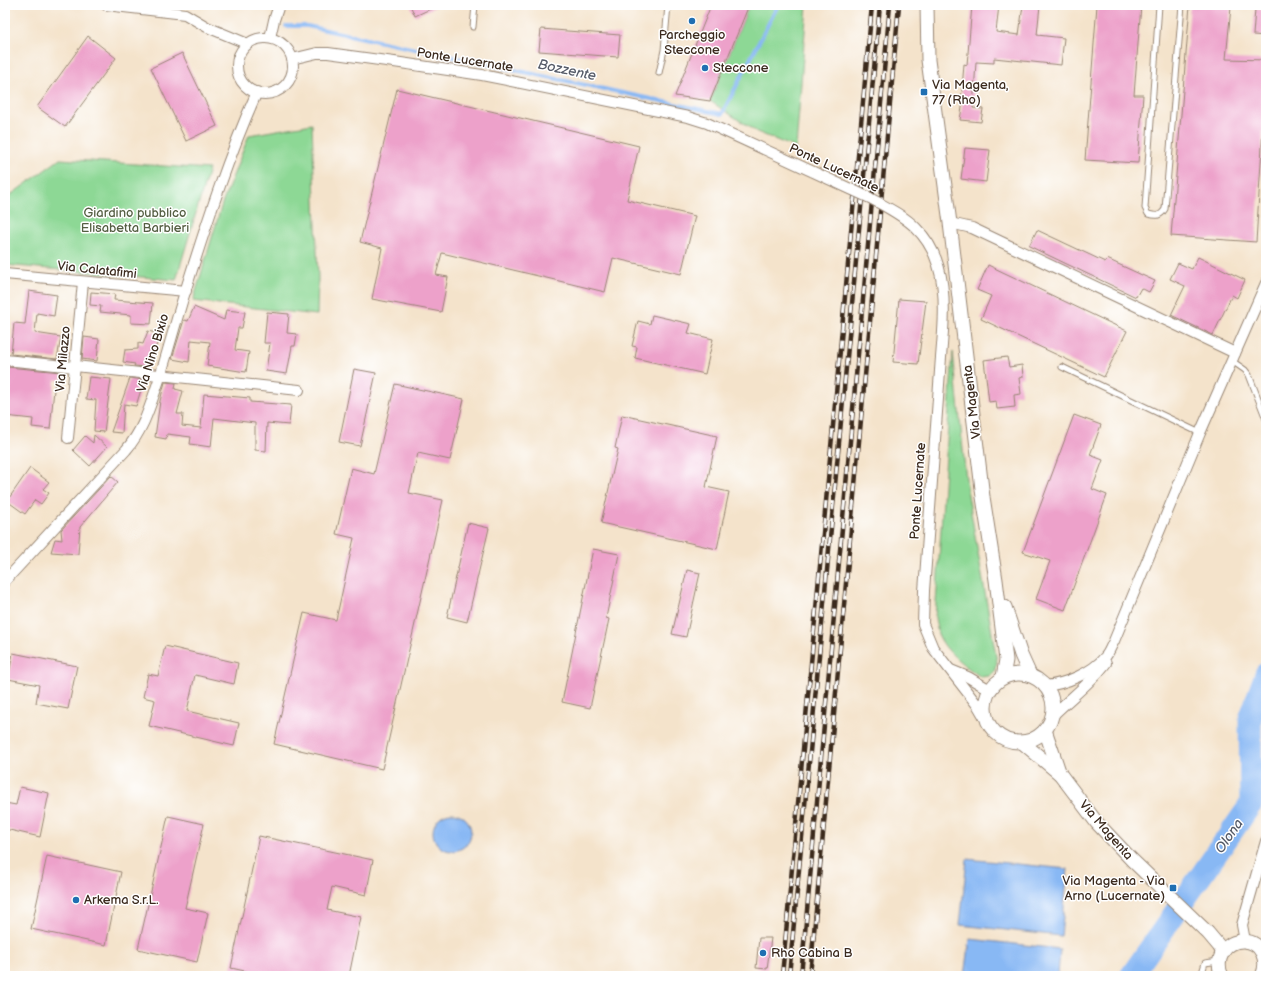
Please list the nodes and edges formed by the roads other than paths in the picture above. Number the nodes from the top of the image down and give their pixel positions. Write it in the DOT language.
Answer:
graph roads {
  1 [pos="106,5"];
  2 [pos="279,5"];
  3 [pos="475,5"];
  4 [pos="668,5"];
  5 [pos="927,5"];
  6 [pos="1160,5"];
  7 [pos="1182,5"];
  8 [pos="473,27"];
  9 [pos="270,38"];
  10 [pos="248,44"];
  11 [pos="292,60"];
  12 [pos="659,73"];
  13 [pos="257,92"];
  14 [pos="950,223"];
  15 [pos="5,274"];
  16 [pos="83,282"];
  17 [pos="1266,283"];
  18 [pos="186,291"];
  19 [pos="1234,357"];
  20 [pos="5,360"];
  21 [pos="75,367"];
  22 [pos="1062,367"];
  23 [pos="161,374"];
  24 [pos="299,390"];
  25 [pos="1266,419"];
  26 [pos="1200,433"];
  27 [pos="68,438"];
  28 [pos="996,580"];
  29 [pos="5,581"];
  30 [pos="1114,641"];
  31 [pos="950,669"];
  32 [pos="1030,676"];
  33 [pos="1003,677"];
  34 [pos="1045,686"];
  35 [pos="990,690"];
  36 [pos="1052,716"];
  37 [pos="985,718"];
  38 [pos="1045,730"];
  39 [pos="1023,742"];
  40 [pos="1060,774"];
  41 [pos="1266,842"];
  42 [pos="1245,941"];
  43 [pos="1265,956"];
  44 [pos="1222,963"];
  45 [pos="1264,974"];
  46 [pos="1201,976"];
  1 -- 10 [label="street"];
  2 -- 9 [label="street"];
  3 -- 8 [label="lane"];
  4 -- 12 [label="lane"];
  5 -- 14 [label="street, Via Magenta"];
  6 -- 7 [label="lane"];
  9 -- 10 [label="street"];
  9 -- 11 [label="street"];
  10 -- 13 [label="street"];
  11 -- 13 [label="street"];
  11 -- 31 [label="street, Ponte Lucernate, bridge"];
  13 -- 18 [label="street, Via Nino Bixio"];
  14 -- 19 [label="street"];
  14 -- 28 [label="street, Via Magenta"];
  15 -- 16 [label="street, Via Calatafimi"];
  16 -- 18 [label="street, Via Calatafimi"];
  16 -- 21 [label="street, Via Milazzo"];
  17 -- 19 [label="street"];
  18 -- 23 [label="street, Via Nino Bixio"];
  19 -- 25 [label="lane"];
  19 -- 26 [label="street"];
  20 -- 21 [label="street"];
  21 -- 23 [label="street"];
  21 -- 27 [label="street, Via Milazzo"];
  22 -- 26 [label="lane"];
  23 -- 24 [label="street"];
  23 -- 29 [label="street, Via Nino Bixio"];
  26 -- 30 [label="street"];
  28 -- 32 [label="street, Via Magenta"];
  28 -- 33 [label="street, Via Magenta"];
  30 -- 34 [label="street"];
  30 -- 36 [label="street"];
  31 -- 35 [label="street, Ponte Lucernate"];
  31 -- 37 [label="street, Ponte Lucernate"];
  32 -- 33 [label="street"];
  32 -- 34 [label="street"];
  33 -- 35 [label="street"];
  34 -- 36 [label="street"];
  35 -- 37 [label="street"];
  36 -- 38 [label="street"];
  37 -- 39 [label="street"];
  38 -- 39 [label="street"];
  38 -- 40 [label="street, Via Magenta"];
  39 -- 40 [label="street, Via Magenta"];
  40 -- 44 [label="street, Via Magenta"];
  41 -- 42 [label="street"];
  42 -- 43 [label="street"];
  42 -- 44 [label="street"];
  43 -- 45 [label="street"];
  44 -- 46 [label="lane"];
}
